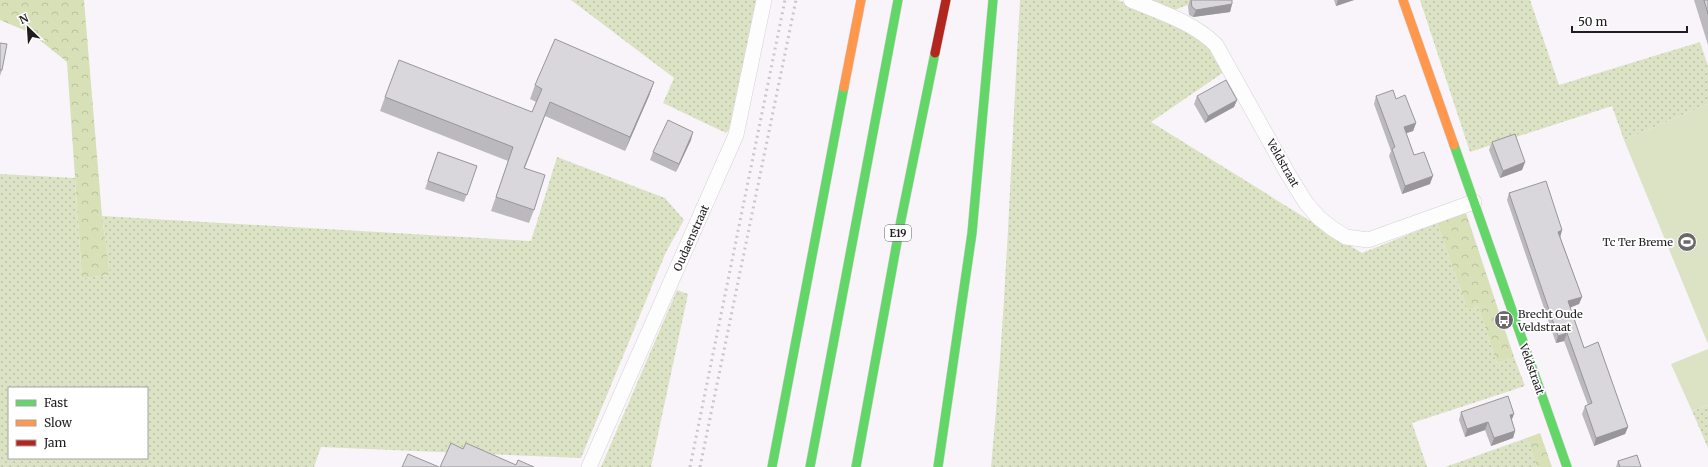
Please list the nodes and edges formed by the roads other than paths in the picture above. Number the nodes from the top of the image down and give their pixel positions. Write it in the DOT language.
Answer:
graph roads {
  1 [pos="764,0"];
  2 [pos="861,0"];
  3 [pos="898,0"];
  4 [pos="946,0"];
  5 [pos="993,0"];
  6 [pos="1131,0"];
  7 [pos="1403,0"];
  8 [pos="1474,202"];
  9 [pos="588,467"];
  10 [pos="772,467"];
  11 [pos="810,467"];
  12 [pos="856,467"];
  13 [pos="938,467"];
  14 [pos="1567,467"];
  1 -- 9 [label="street, Oudaenstraat"];
  2 -- 10 [label="main road"];
  3 -- 11 [label="main road"];
  4 -- 12 [label="main road, E19"];
  5 -- 13 [label="main road"];
  6 -- 8 [label="street, Veldstraat"];
  7 -- 8 [label="main road, Veldstraat"];
  8 -- 14 [label="main road, Veldstraat"];
}
